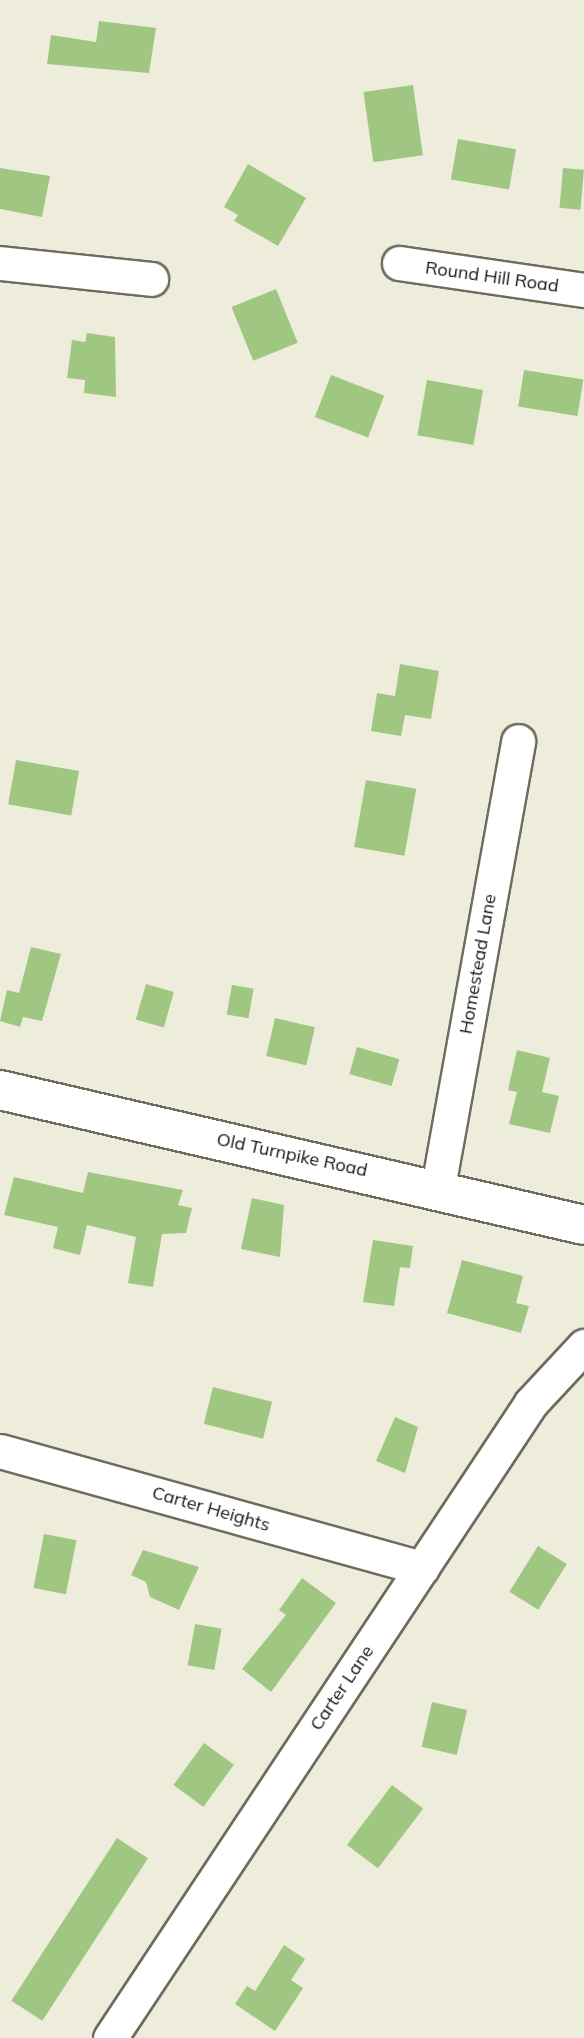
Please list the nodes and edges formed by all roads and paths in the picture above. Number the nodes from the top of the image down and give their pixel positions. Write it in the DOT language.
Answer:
graph roads {
  1 [pos="0,263"];
  2 [pos="399,263"];
  3 [pos="151,279"];
  4 [pos="584,290"];
  5 [pos="518,741"];
  6 [pos="0,1090"];
  7 [pos="438,1188"];
  8 [pos="584,1225"];
  9 [pos="584,1346"];
  10 [pos="0,1451"];
  11 [pos="422,1568"];
  12 [pos="110,2038"];
  1 -- 3 [label="street"];
  2 -- 4 [label="street, Round Hill Road"];
  5 -- 7 [label="street, Homestead Lane"];
  6 -- 7 [label="main road, Old Turnpike Road"];
  7 -- 8 [label="main road, Old Turnpike Road"];
  9 -- 11 [label="street, Carter Lane"];
  10 -- 11 [label="street, Carter Heights"];
  11 -- 12 [label="street, Carter Lane"];
}
